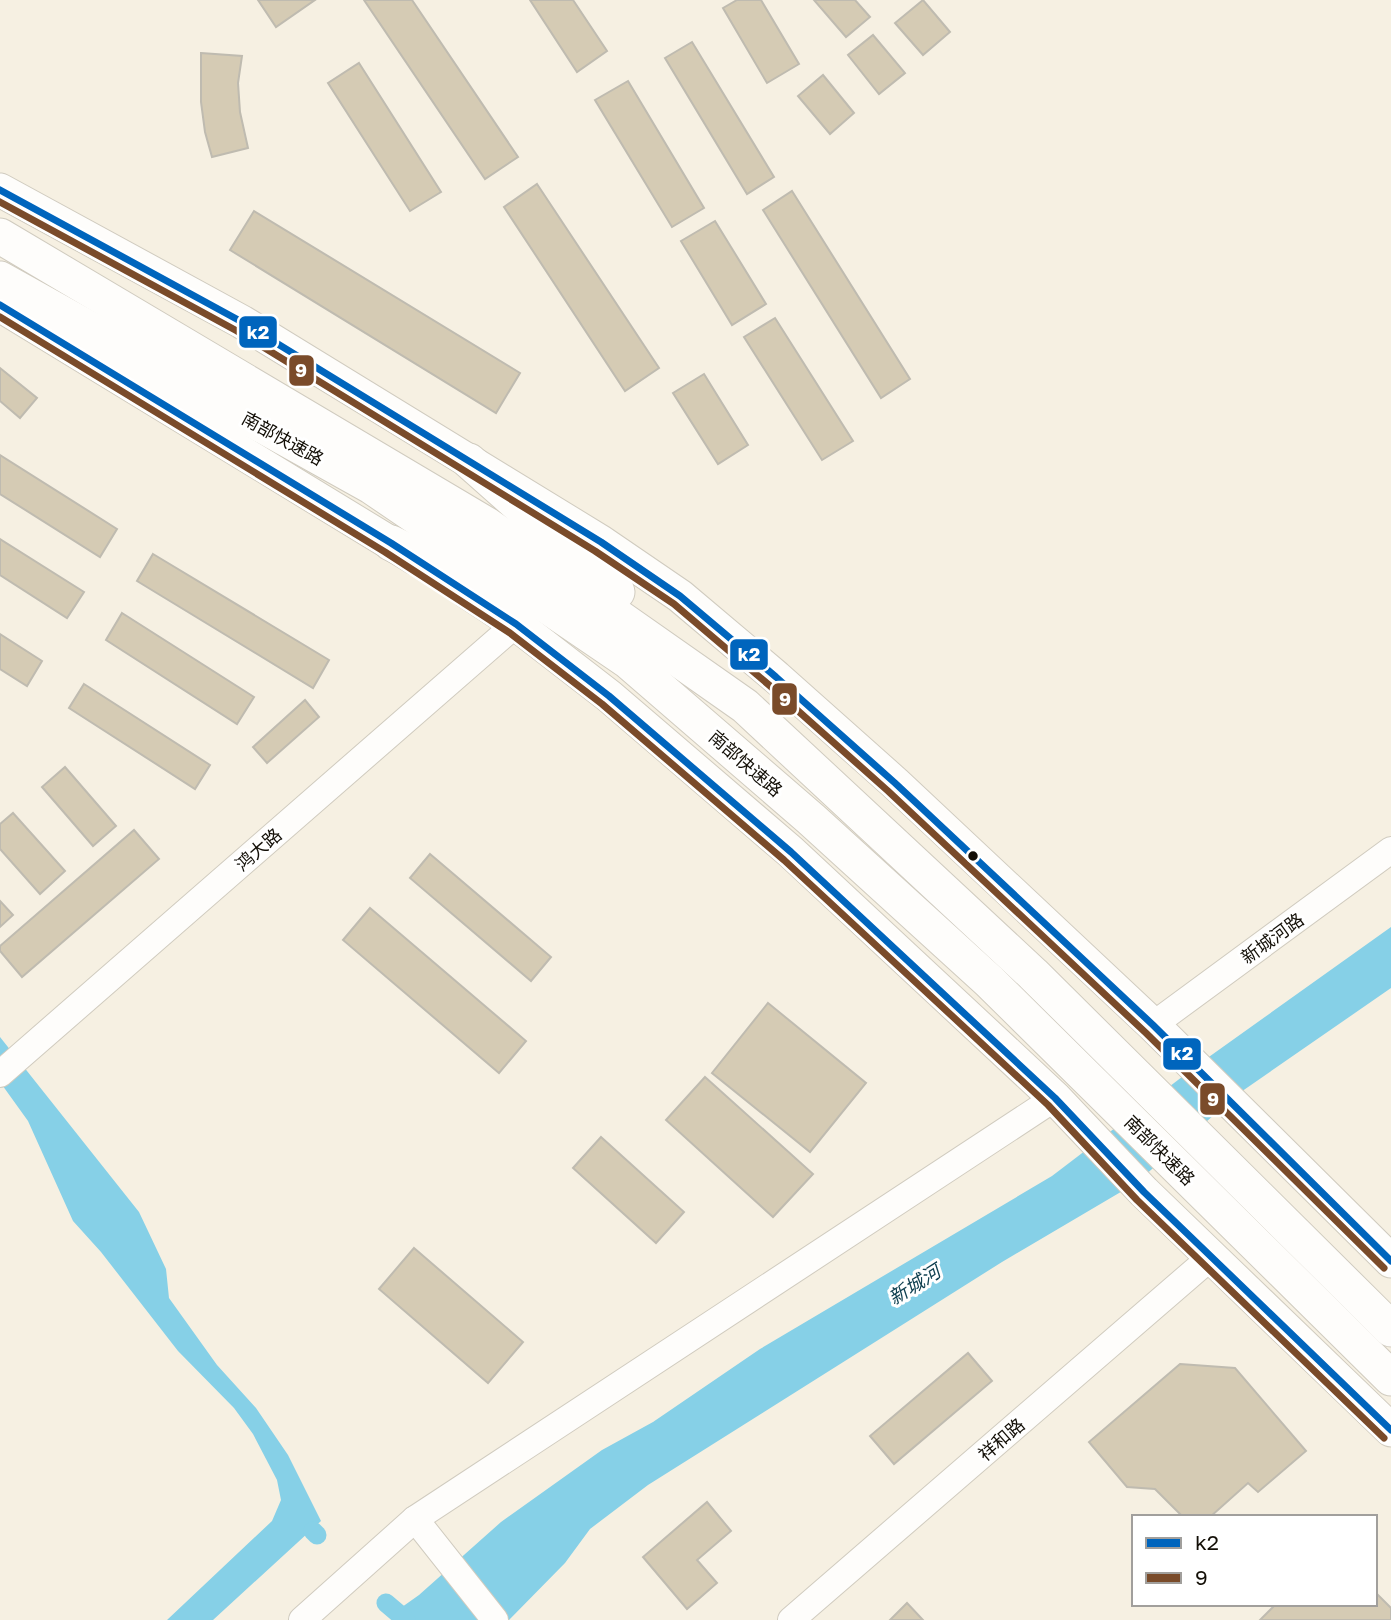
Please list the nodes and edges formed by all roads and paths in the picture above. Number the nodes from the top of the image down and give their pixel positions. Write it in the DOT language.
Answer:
graph roads {
  1 [pos="0,190"];
  2 [pos="0,236"];
  3 [pos="0,279"];
  4 [pos="0,304"];
  5 [pos="469,461"];
  6 [pos="391,542"];
  7 [pos="516,624"];
  8 [pos="628,661"];
  9 [pos="745,706"];
  10 [pos="1391,850"];
  11 [pos="1153,1025"];
  12 [pos="0,1074"];
  13 [pos="1055,1098"];
  14 [pos="1256,1195"];
  15 [pos="1232,1221"];
  16 [pos="1211,1257"];
  17 [pos="1391,1261"];
  18 [pos="1391,1300"];
  19 [pos="1391,1329"];
  20 [pos="1391,1378"];
  21 [pos="1391,1407"];
  22 [pos="1391,1430"];
  23 [pos="415,1519"];
  24 [pos="302,1620"];
  25 [pos="495,1620"];
  26 [pos="791,1620"];
  1 -- 5 [label="main road"];
  2 -- 9 [label="highway, 南部快速路"];
  3 -- 8 [label="highway, 南部快速路"];
  4 -- 6 [label="main road"];
  5 -- 9 [label="highway"];
  5 -- 11 [label="main road"];
  6 -- 7 [label="main road"];
  6 -- 8 [label="highway"];
  7 -- 12 [label="street, 鸿大路"];
  7 -- 13 [label="main road"];
  8 -- 15 [label="highway, 南部快速路"];
  9 -- 14 [label="highway, 南部快速路"];
  10 -- 11 [label="street, 新城河路"];
  11 -- 17 [label="main road"];
  13 -- 16 [label="main road"];
  13 -- 23 [label="street"];
  14 -- 18 [label="highway"];
  14 -- 19 [label="highway, 南部快速路"];
  15 -- 20 [label="highway, 南部快速路"];
  15 -- 21 [label="highway"];
  16 -- 22 [label="main road"];
  16 -- 26 [label="street, 祥和路"];
  23 -- 24 [label="street"];
  23 -- 25 [label="street"];
}
